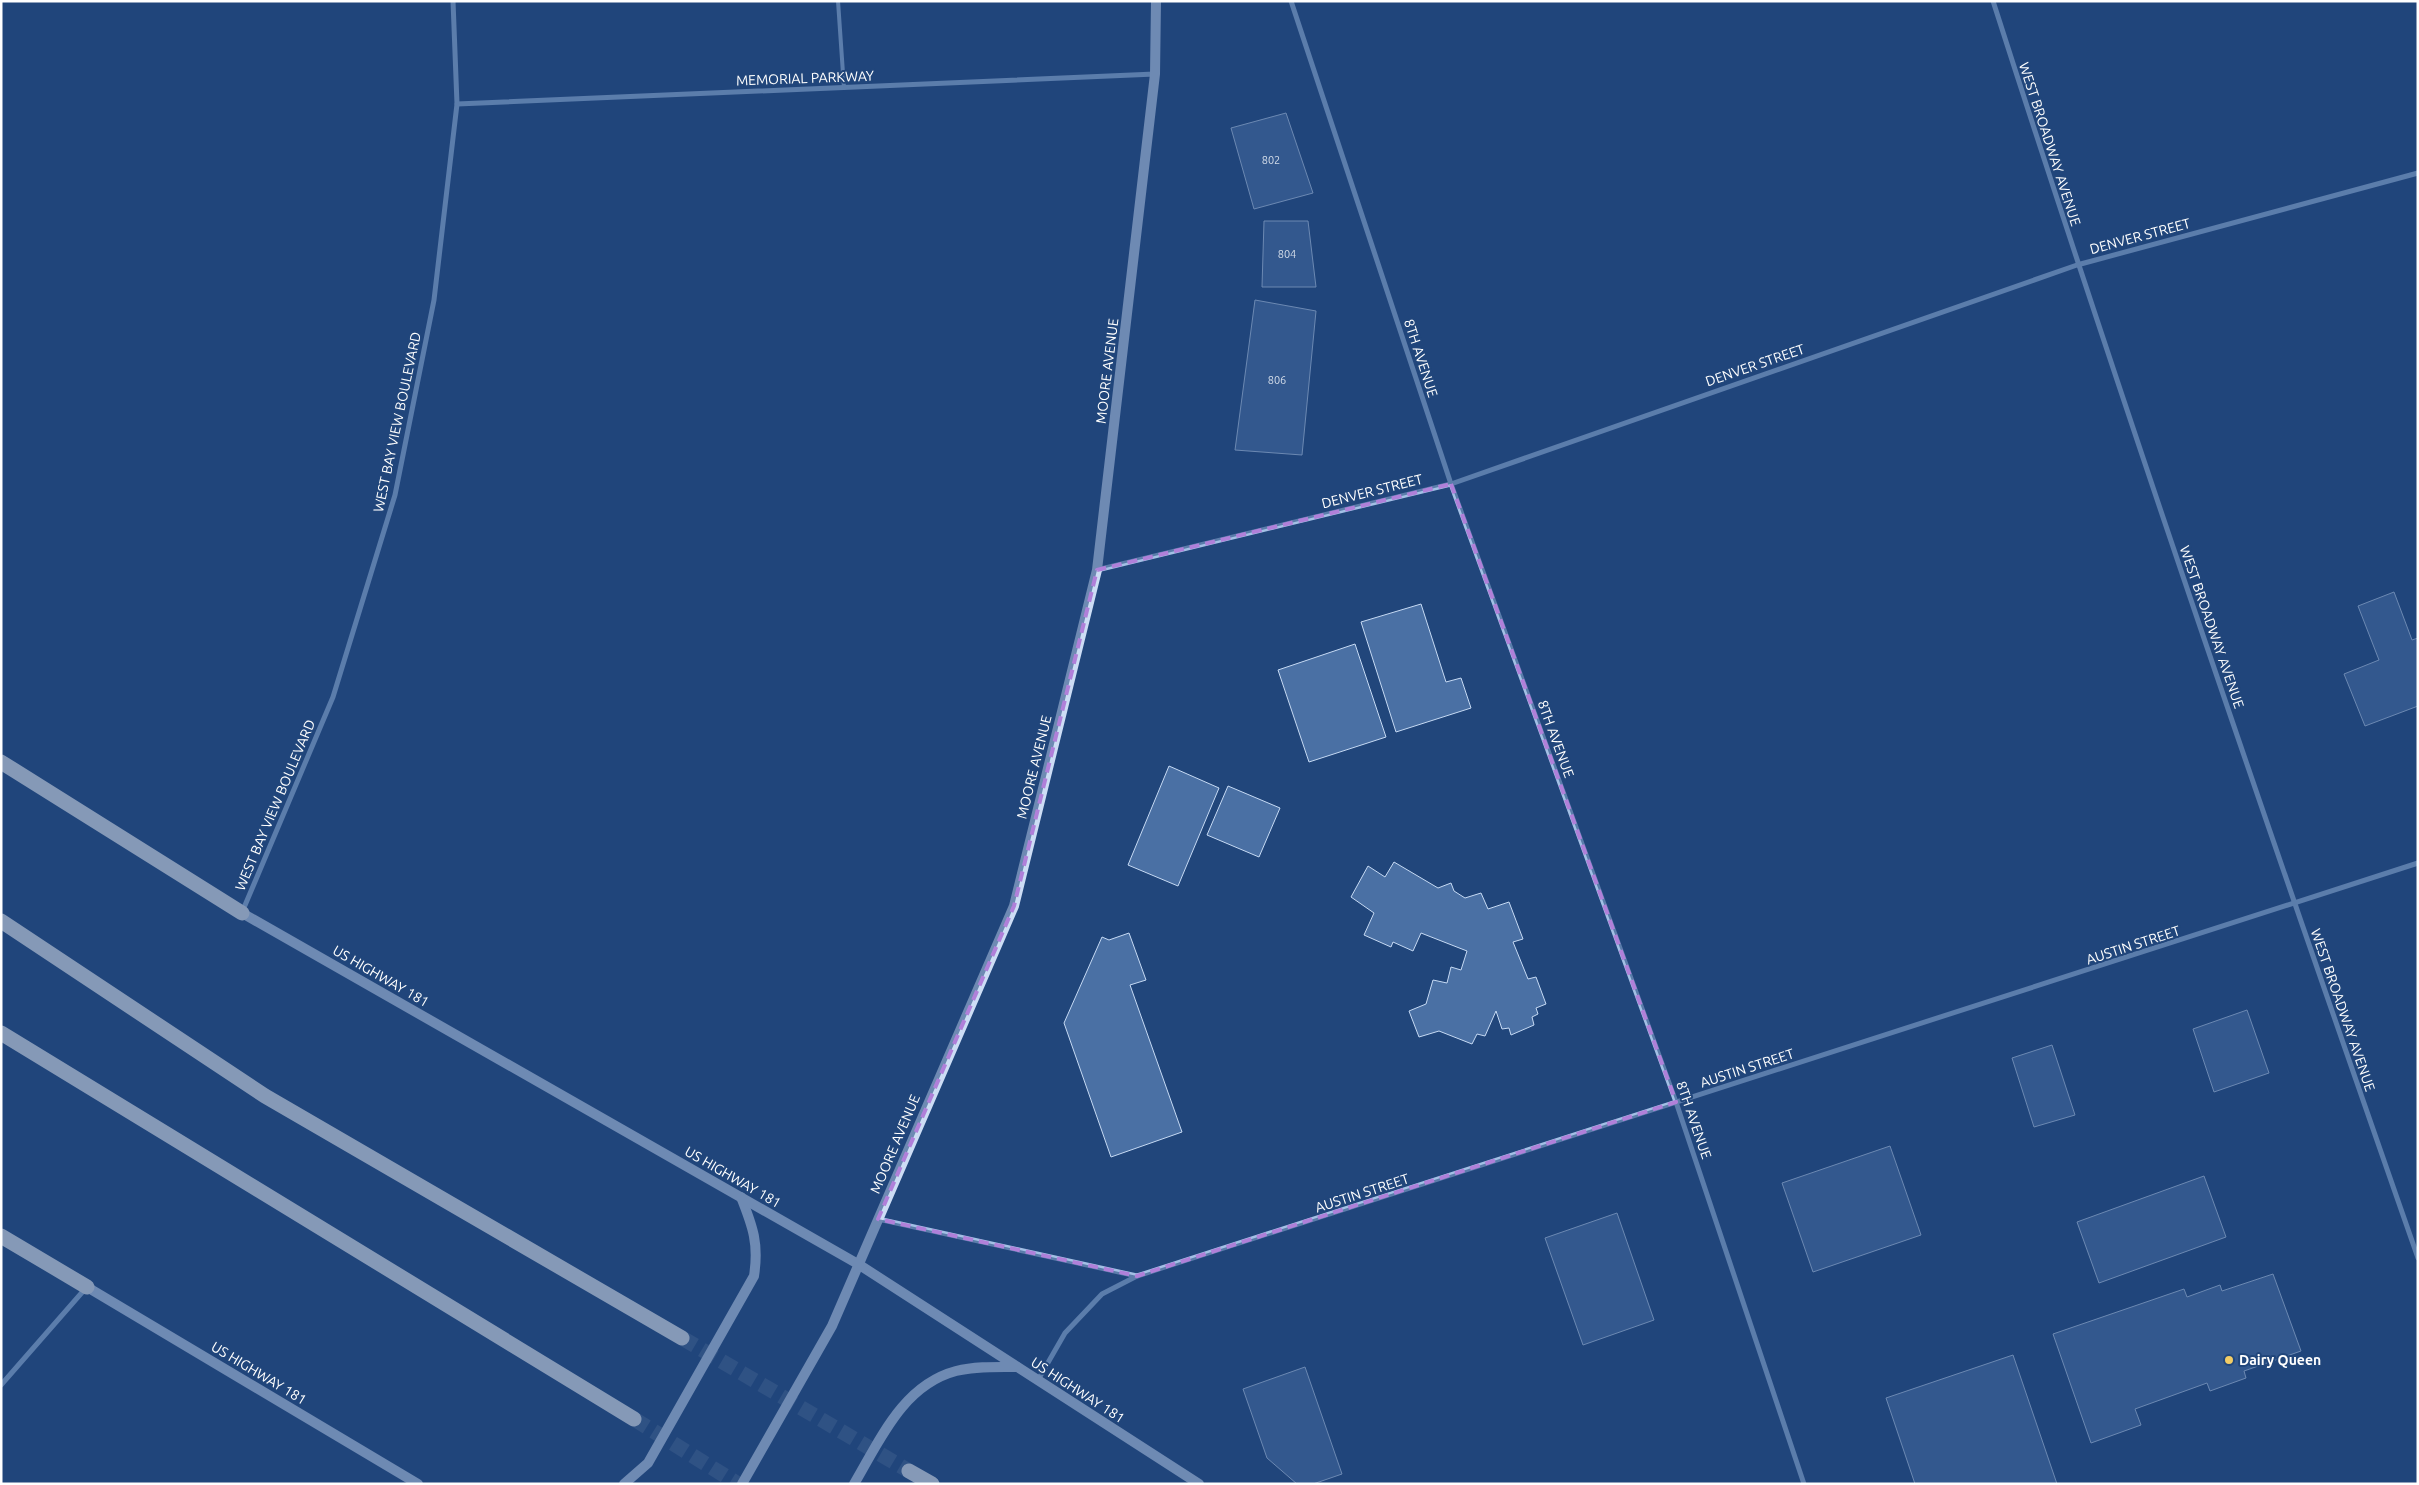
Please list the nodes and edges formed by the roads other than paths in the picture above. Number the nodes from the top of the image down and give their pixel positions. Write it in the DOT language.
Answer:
graph roads {
  1 [pos="453,1"];
  2 [pos="838,1"];
  3 [pos="1156,1"];
  4 [pos="1291,1"];
  5 [pos="1993,1"];
  6 [pos="1155,74"];
  7 [pos="844,88"];
  8 [pos="457,104"];
  9 [pos="2418,173"];
  10 [pos="2077,265"];
  11 [pos="1451,484"];
  12 [pos="1097,570"];
  13 [pos="1,762"];
  14 [pos="2418,864"];
  15 [pos="2294,905"];
  16 [pos="242,913"];
  17 [pos="1,921"];
  18 [pos="1,1032"];
  19 [pos="1676,1102"];
  20 [pos="741,1197"];
  21 [pos="878,1219"];
  22 [pos="1,1236"];
  23 [pos="2418,1258"];
  24 [pos="858,1264"];
  25 [pos="1137,1276"];
  26 [pos="87,1287"];
  27 [pos="682,1338"];
  28 [pos="1018,1367"];
  29 [pos="1038,1380"];
  30 [pos="1,1385"];
  31 [pos="634,1419"];
  32 [pos="909,1470"];
  33 [pos="418,1484"];
  34 [pos="624,1484"];
  35 [pos="742,1484"];
  36 [pos="854,1484"];
  37 [pos="932,1484"];
  38 [pos="1199,1484"];
  39 [pos="1804,1484"];
  1 -- 8 [label="street, WEST BAY VIEW BOULEVARD"];
  2 -- 7 [label="lane"];
  3 -- 6 [label="main road, MOORE AVENUE"];
  4 -- 11 [label="street, 8TH AVENUE"];
  5 -- 10 [label="street, WEST BROADWAY AVENUE"];
  6 -- 7 [label="street, MEMORIAL PARKWAY"];
  6 -- 12 [label="main road, MOORE AVENUE"];
  7 -- 8 [label="street, MEMORIAL PARKWAY"];
  8 -- 16 [label="street, WEST BAY VIEW BOULEVARD"];
  9 -- 10 [label="street, DENVER STREET"];
  10 -- 11 [label="street, DENVER STREET"];
  10 -- 15 [label="street, WEST BROADWAY AVENUE"];
  11 -- 12 [label="street, DENVER STREET"];
  11 -- 19 [label="street, 8TH AVENUE"];
  12 -- 21 [label="main road, MOORE AVENUE"];
  13 -- 16 [label="highway"];
  14 -- 15 [label="street, AUSTIN STREET"];
  15 -- 19 [label="street, AUSTIN STREET"];
  15 -- 23 [label="street, WEST BROADWAY AVENUE"];
  16 -- 20 [label="main road, US HIGHWAY 181"];
  17 -- 27 [label="highway"];
  18 -- 31 [label="highway"];
  19 -- 25 [label="street, AUSTIN STREET"];
  19 -- 39 [label="street, 8TH AVENUE"];
  20 -- 24 [label="main road, US HIGHWAY 181"];
  20 -- 34 [label="main road"];
  21 -- 24 [label="main road, MOORE AVENUE"];
  21 -- 25 [label="street"];
  22 -- 26 [label="highway"];
  24 -- 28 [label="main road, US HIGHWAY 181"];
  24 -- 35 [label="main road, MOORE AVENUE"];
  25 -- 29 [label="street, AUSTIN STREET"];
  26 -- 30 [label="street"];
  26 -- 33 [label="main road, US HIGHWAY 181"];
  28 -- 29 [label="main road, US HIGHWAY 181"];
  28 -- 36 [label="main road"];
  29 -- 38 [label="main road, US HIGHWAY 181"];
  32 -- 37 [label="highway"];
}
